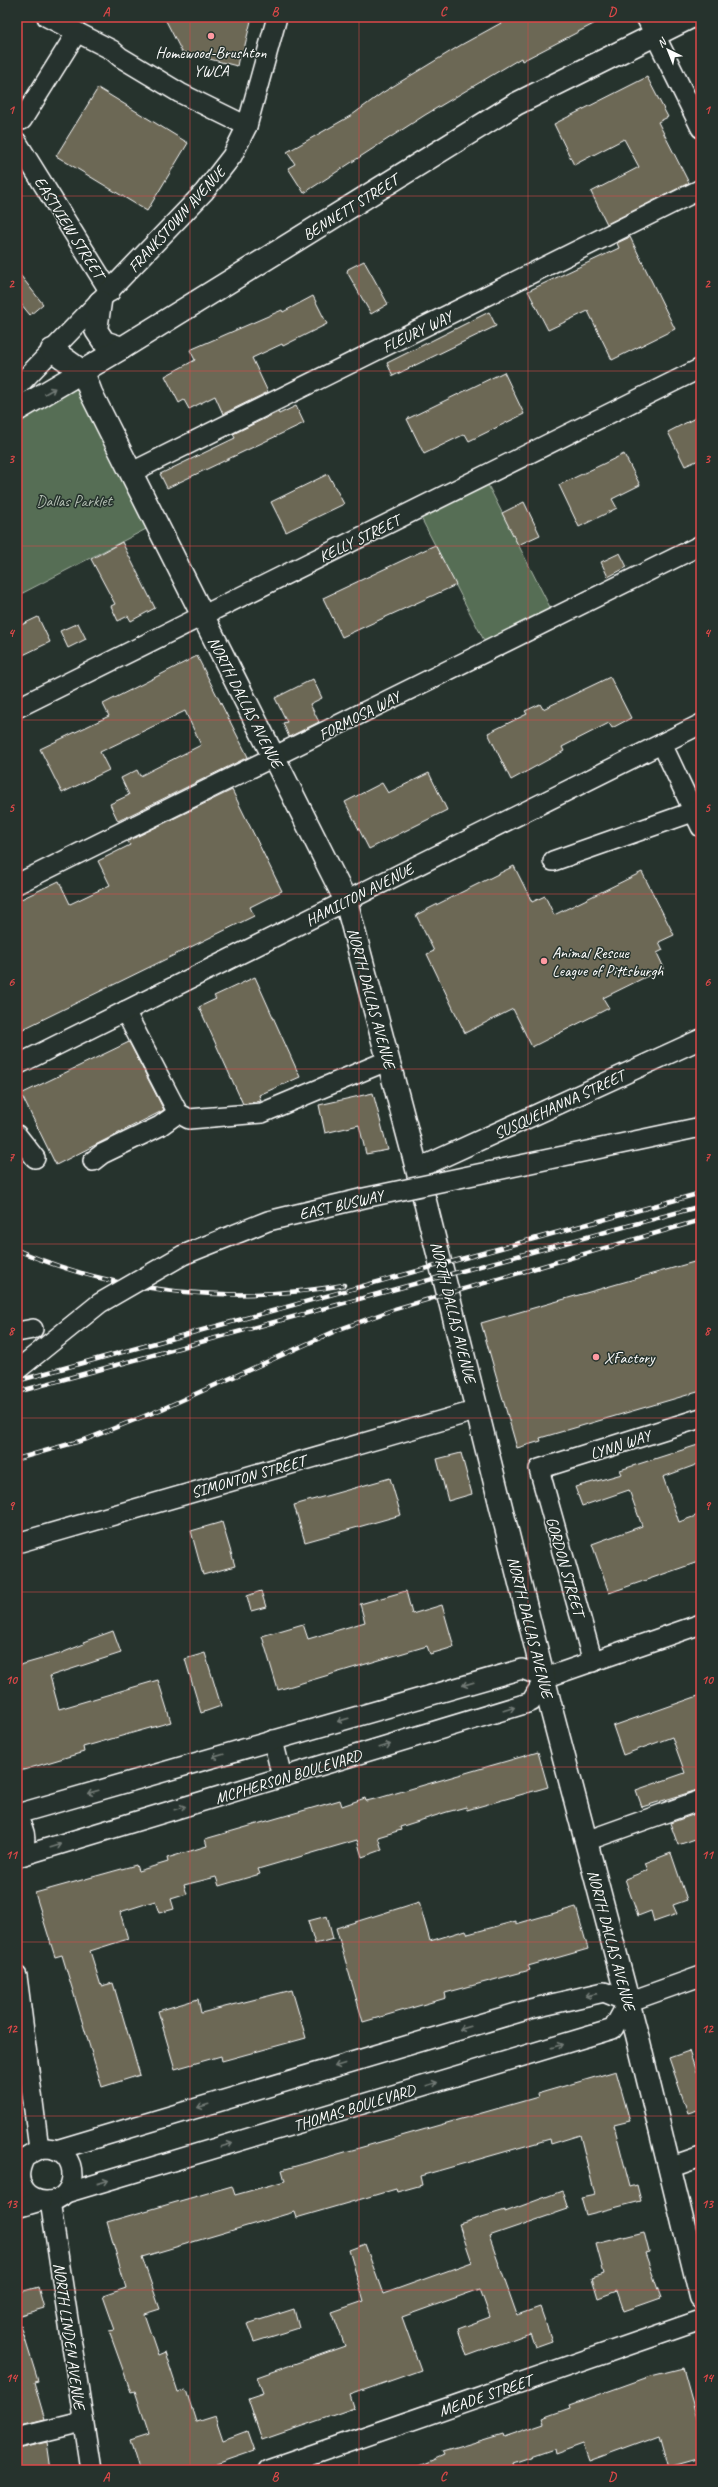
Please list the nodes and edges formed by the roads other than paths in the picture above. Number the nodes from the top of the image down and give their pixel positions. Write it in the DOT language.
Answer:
graph roads {
  1 [pos="47,17"];
  2 [pos="277,17"];
  3 [pos="690,17"];
  4 [pos="650,26"];
  5 [pos="76,32"];
  6 [pos="17,121"];
  7 [pos="248,126"];
  8 [pos="701,128"];
  9 [pos="17,142"];
  10 [pos="701,189"];
  11 [pos="105,297"];
  12 [pos="122,348"];
  13 [pos="52,350"];
  14 [pos="701,368"];
  15 [pos="83,372"];
  16 [pos="19,380"];
  17 [pos="17,410"];
  18 [pos="132,472"];
  19 [pos="701,545"];
  20 [pos="202,616"];
  21 [pos="17,708"];
  22 [pos="701,724"];
  23 [pos="662,744"];
  24 [pos="275,758"];
  25 [pos="699,816"];
  26 [pos="552,861"];
  27 [pos="17,884"];
  28 [pos="346,901"];
  29 [pos="126,1011"];
  30 [pos="701,1039"];
  31 [pos="389,1060"];
  32 [pos="17,1065"];
  33 [pos="178,1113"];
  34 [pos="701,1127"];
  35 [pos="17,1135"];
  36 [pos="35,1158"];
  37 [pos="93,1161"];
  38 [pos="417,1169"];
  39 [pos="17,1370"];
  40 [pos="478,1410"];
  41 [pos="701,1418"];
  42 [pos="539,1469"];
  43 [pos="17,1543"];
  44 [pos="701,1624"];
  45 [pos="593,1662"];
  46 [pos="544,1678"];
  47 [pos="273,1740"];
  48 [pos="282,1778"];
  49 [pos="701,1800"];
  50 [pos="17,1814"];
  51 [pos="17,1819"];
  52 [pos="586,1841"];
  53 [pos="18,1857"];
  54 [pos="17,1976"];
  55 [pos="701,1976"];
  56 [pos="628,2002"];
  57 [pos="40,2155"];
  58 [pos="701,2157"];
  59 [pos="669,2168"];
  60 [pos="52,2196"];
  61 [pos="17,2208"];
  62 [pos="701,2297"];
  63 [pos="701,2320"];
  64 [pos="82,2422"];
  65 [pos="17,2438"];
  66 [pos="91,2470"];
  67 [pos="268,2470"];
  1 -- 5 [label="street"];
  2 -- 7 [label="street, FRANKSTOWN AVENUE"];
  3 -- 4 [label="main road, BENNETT STREET"];
  4 -- 8 [label="street"];
  4 -- 12 [label="main road, BENNETT STREET"];
  5 -- 6 [label="street"];
  5 -- 7 [label="street"];
  7 -- 11 [label="street, FRANKSTOWN AVENUE"];
  9 -- 11 [label="street, EASTVIEW STREET"];
  10 -- 18 [label="street, FLEURY WAY"];
  11 -- 12 [label="main road"];
  11 -- 13 [label="street, FRANKSTOWN AVENUE"];
  12 -- 15 [label="main road, BENNETT STREET"];
  13 -- 15 [label="main road"];
  13 -- 16 [label="street, FRANKSTOWN AVENUE"];
  14 -- 20 [label="street, KELLY STREET"];
  17 -- 15 [label="main road, BENNETT STREET, one-way"];
  15 -- 18 [label="main road, NORTH DALLAS AVENUE"];
  18 -- 20 [label="main road, NORTH DALLAS AVENUE"];
  19 -- 24 [label="street, FORMOSA WAY"];
  20 -- 21 [label="street, KELLY STREET"];
  20 -- 24 [label="main road, NORTH DALLAS AVENUE"];
  22 -- 23 [label="street, HAMILTON AVENUE"];
  23 -- 25 [label="street"];
  23 -- 28 [label="street, HAMILTON AVENUE"];
  24 -- 27 [label="street, FORMOSA WAY"];
  24 -- 28 [label="main road, NORTH DALLAS AVENUE"];
  25 -- 26 [label="street"];
  28 -- 29 [label="street, HAMILTON AVENUE"];
  28 -- 31 [label="main road, NORTH DALLAS AVENUE"];
  29 -- 32 [label="street, HAMILTON AVENUE"];
  29 -- 33 [label="street"];
  30 -- 38 [label="street, SUSQUEHANNA STREET"];
  31 -- 33 [label="street"];
  31 -- 38 [label="main road, NORTH DALLAS AVENUE"];
  33 -- 37 [label="street"];
  34 -- 39 [label="street, EAST BUSWAY, bridge"];
  35 -- 36 [label="street"];
  38 -- 40 [label="main road, NORTH DALLAS AVENUE"];
  40 -- 43 [label="street, SIMONTON STREET"];
  40 -- 46 [label="main road, NORTH DALLAS AVENUE"];
  41 -- 42 [label="street, LYNN WAY"];
  42 -- 45 [label="street, GORDON STREET"];
  44 -- 45 [label="street"];
  45 -- 46 [label="street"];
  46 -- 47 [label="street, one-way"];
  48 -- 46 [label="street, MCPHERSON BOULEVARD, one-way"];
  46 -- 52 [label="main road, NORTH DALLAS AVENUE"];
  47 -- 48 [label="street"];
  47 -- 50 [label="street, one-way"];
  53 -- 48 [label="street, MCPHERSON BOULEVARD, one-way"];
  49 -- 52 [label="street"];
  51 -- 53 [label="street"];
  52 -- 56 [label="main road, NORTH DALLAS AVENUE"];
  54 -- 57 [label="street, NORTH LINDEN AVENUE"];
  55 -- 56 [label="street"];
  56 -- 57 [label="street, one-way"];
  56 -- 59 [label="main road, NORTH DALLAS AVENUE"];
  60 -- 56 [label="street, THOMAS BOULEVARD, one-way"];
  57 -- 60 [label="street, NORTH LINDEN AVENUE"];
  57 -- 60 [label="street, NORTH LINDEN AVENUE"];
  58 -- 59 [label="street"];
  59 -- 62 [label="main road, NORTH DALLAS AVENUE"];
  60 -- 61 [label="street, THOMAS BOULEVARD"];
  60 -- 64 [label="street, NORTH LINDEN AVENUE"];
  63 -- 67 [label="street, MEADE STREET"];
  64 -- 65 [label="street"];
  64 -- 66 [label="street, NORTH LINDEN AVENUE"];
}
